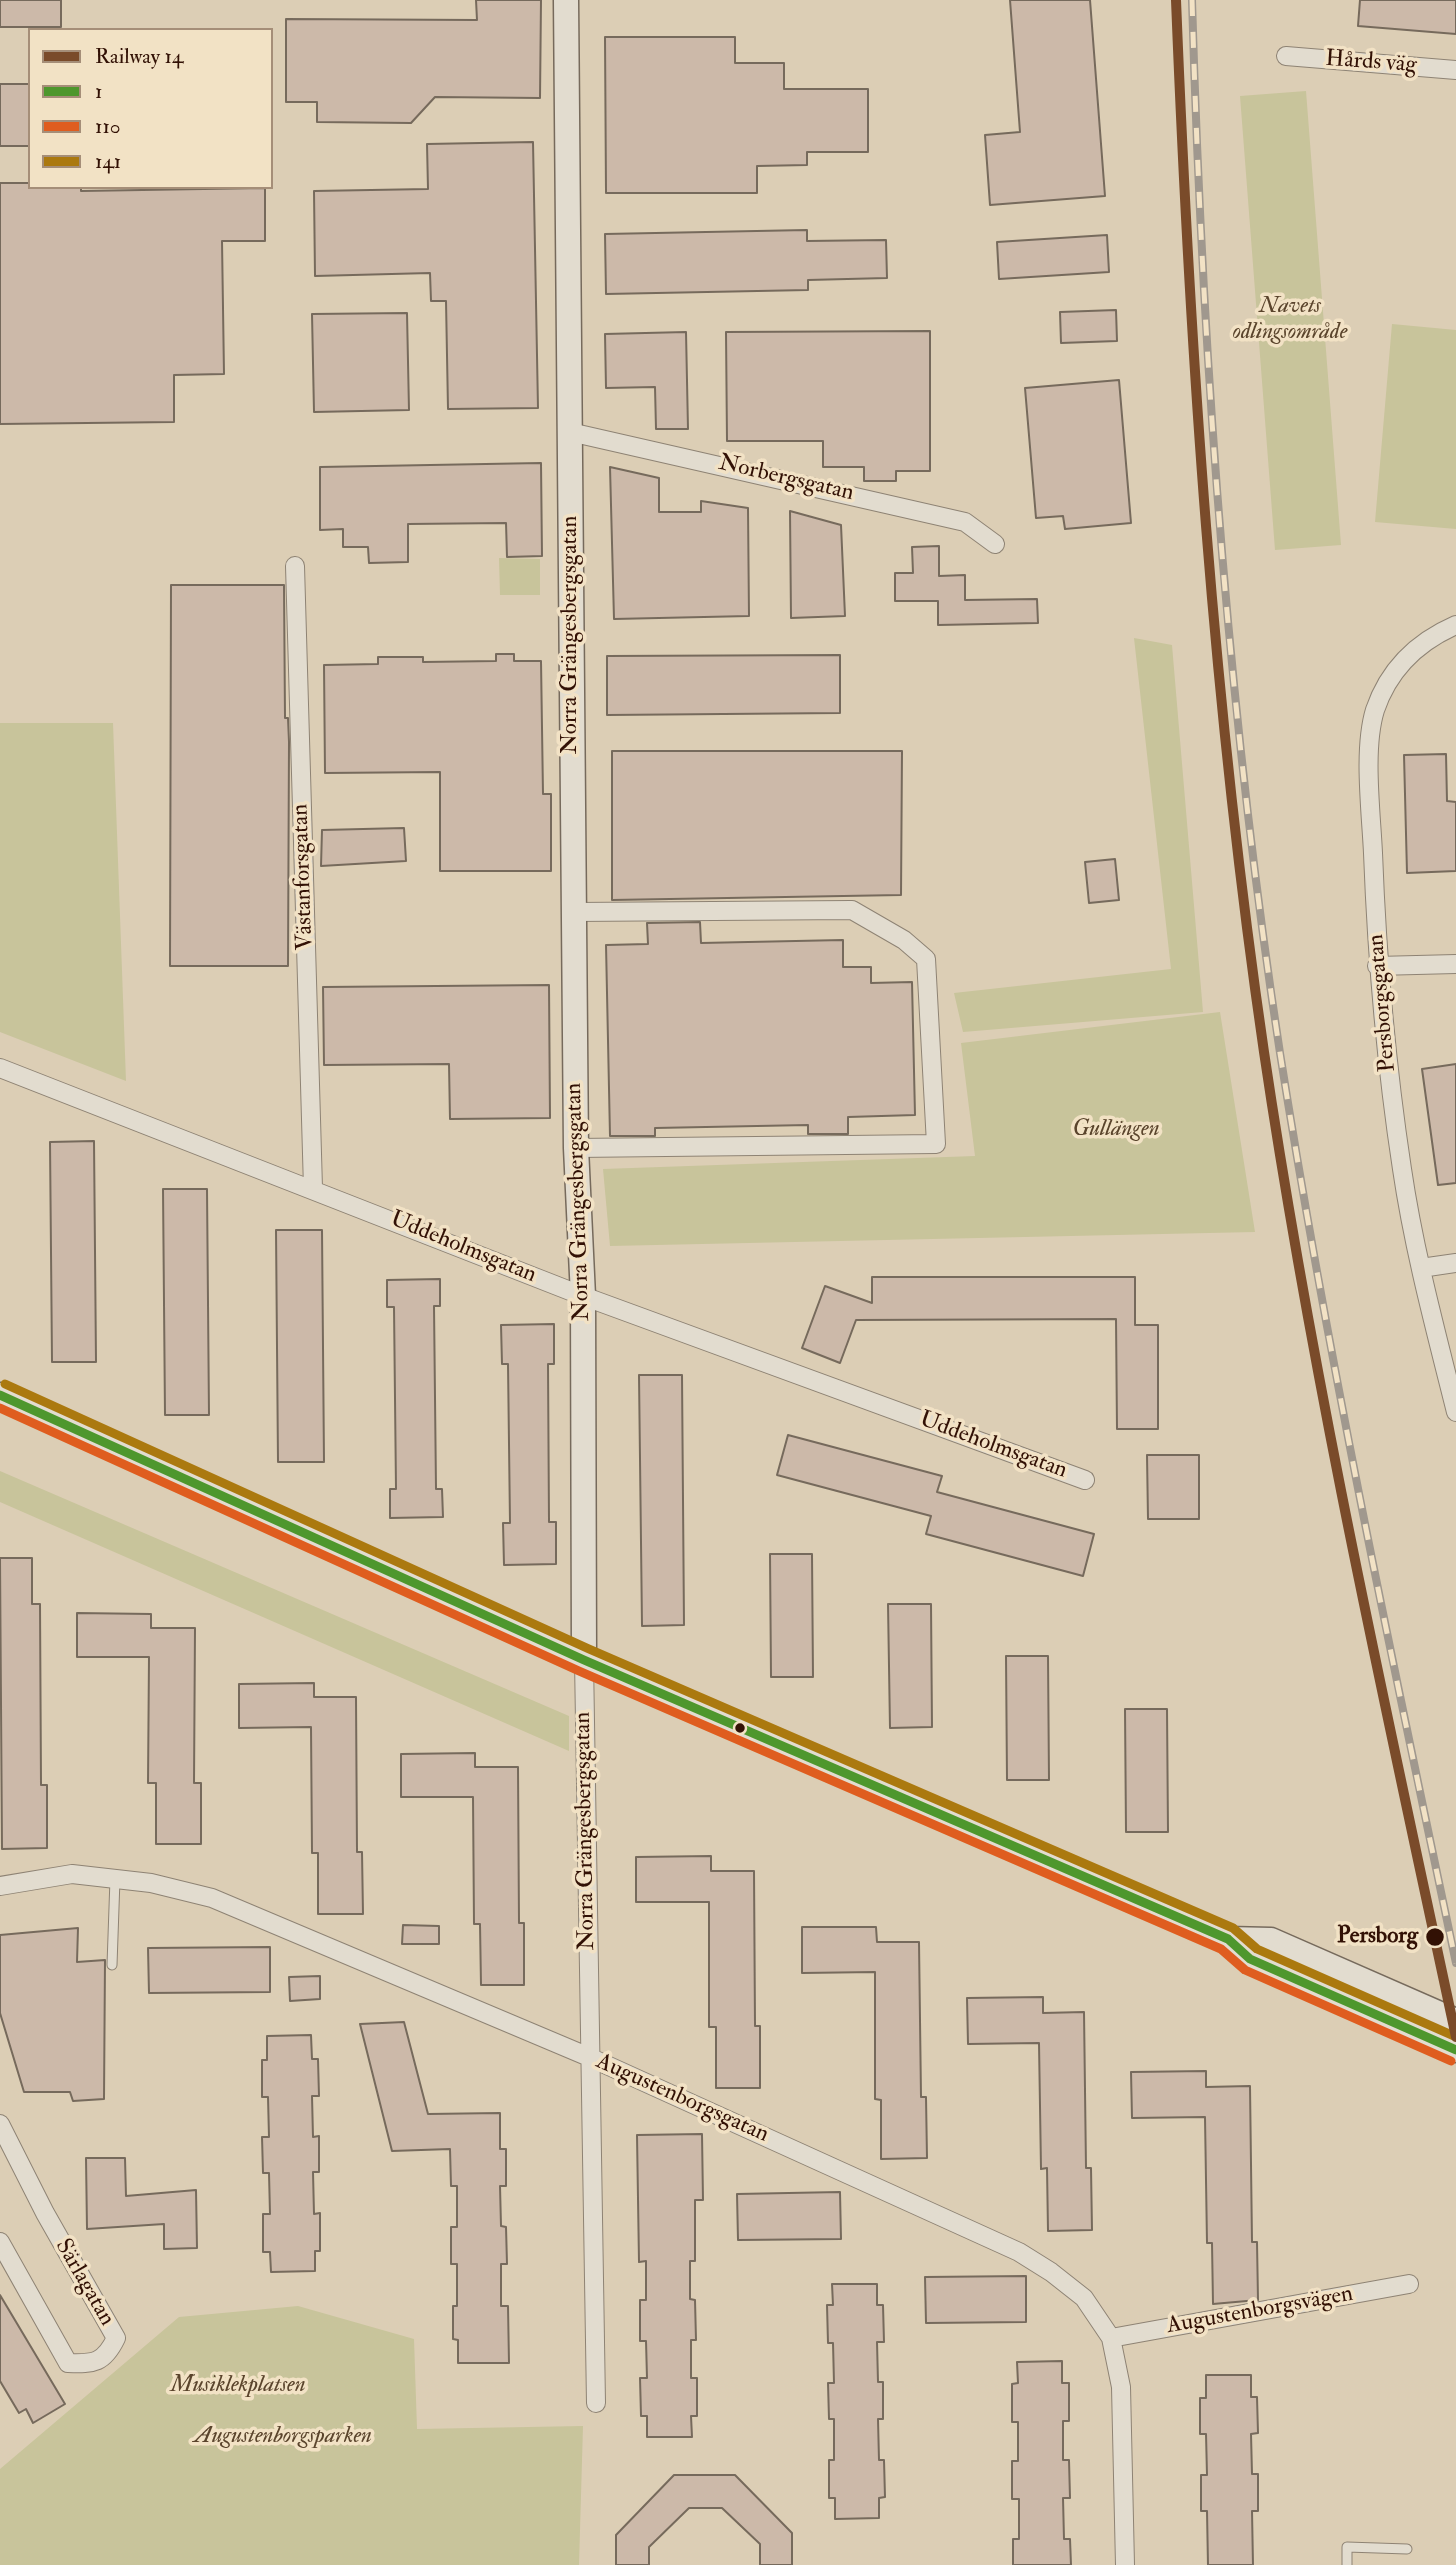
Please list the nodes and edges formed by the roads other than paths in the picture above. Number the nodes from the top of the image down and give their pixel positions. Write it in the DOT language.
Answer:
graph roads {
  1 [pos="566,0"];
  2 [pos="1286,57"];
  3 [pos="1456,70"];
  4 [pos="569,432"];
  5 [pos="995,544"];
  6 [pos="295,566"];
  7 [pos="1456,625"];
  8 [pos="574,912"];
  9 [pos="1456,964"];
  10 [pos="1377,966"];
  11 [pos="0,1068"];
  12 [pos="576,1148"];
  13 [pos="313,1188"];
  14 [pos="1456,1264"];
  15 [pos="1421,1268"];
  16 [pos="583,1296"];
  17 [pos="0,1395"];
  18 [pos="1456,1412"];
  19 [pos="1085,1480"];
  20 [pos="584,1660"];
  21 [pos="115,1879"];
  22 [pos="0,1886"];
  23 [pos="1228,1939"];
  24 [pos="112,1965"];
  25 [pos="1456,2021"];
  26 [pos="1456,2050"];
  27 [pos="589,2057"];
  28 [pos="0,2124"];
  29 [pos="0,2242"];
  30 [pos="1409,2284"];
  31 [pos="1111,2338"];
  32 [pos="596,2403"];
  33 [pos="1407,2549"];
  34 [pos="1125,2565"];
  35 [pos="1348,2565"];
  1 -- 4 [label="street, Norra Grängesbergsgatan"];
  2 -- 3 [label="street, Hårds väg"];
  4 -- 5 [label="street, Norbergsgatan"];
  4 -- 8 [label="street, Norra Grängesbergsgatan"];
  6 -- 13 [label="street, Västanforsgatan"];
  7 -- 10 [label="street, Persborgsgatan"];
  8 -- 12 [label="street, Norra Grängesbergsgatan"];
  8 -- 12 [label="street"];
  9 -- 10 [label="street"];
  10 -- 15 [label="street, Persborgsgatan"];
  11 -- 13 [label="street, Uddeholmsgatan"];
  12 -- 16 [label="street, Norra Grängesbergsgatan"];
  13 -- 16 [label="street, Uddeholmsgatan"];
  14 -- 15 [label="street"];
  15 -- 18 [label="street, Persborgsgatan"];
  16 -- 19 [label="street, Uddeholmsgatan"];
  16 -- 20 [label="street, Norra Grängesbergsgatan"];
  17 -- 20 [label="street"];
  20 -- 23 [label="street"];
  20 -- 27 [label="street, Norra Grängesbergsgatan"];
  21 -- 22 [label="street, Augustenborgsgatan"];
  21 -- 24 [label="lane"];
  21 -- 27 [label="street, Augustenborgsgatan"];
  23 -- 25 [label="street"];
  23 -- 26 [label="street"];
  27 -- 31 [label="street, Augustenborgsgatan"];
  27 -- 32 [label="street, Norra Grängesbergsgatan"];
  28 -- 29 [label="street, Särlagatan"];
  30 -- 31 [label="street, Augustenborgsvägen"];
  31 -- 34 [label="street, Augustenborgsgatan"];
  33 -- 35 [label="lane"];
}
